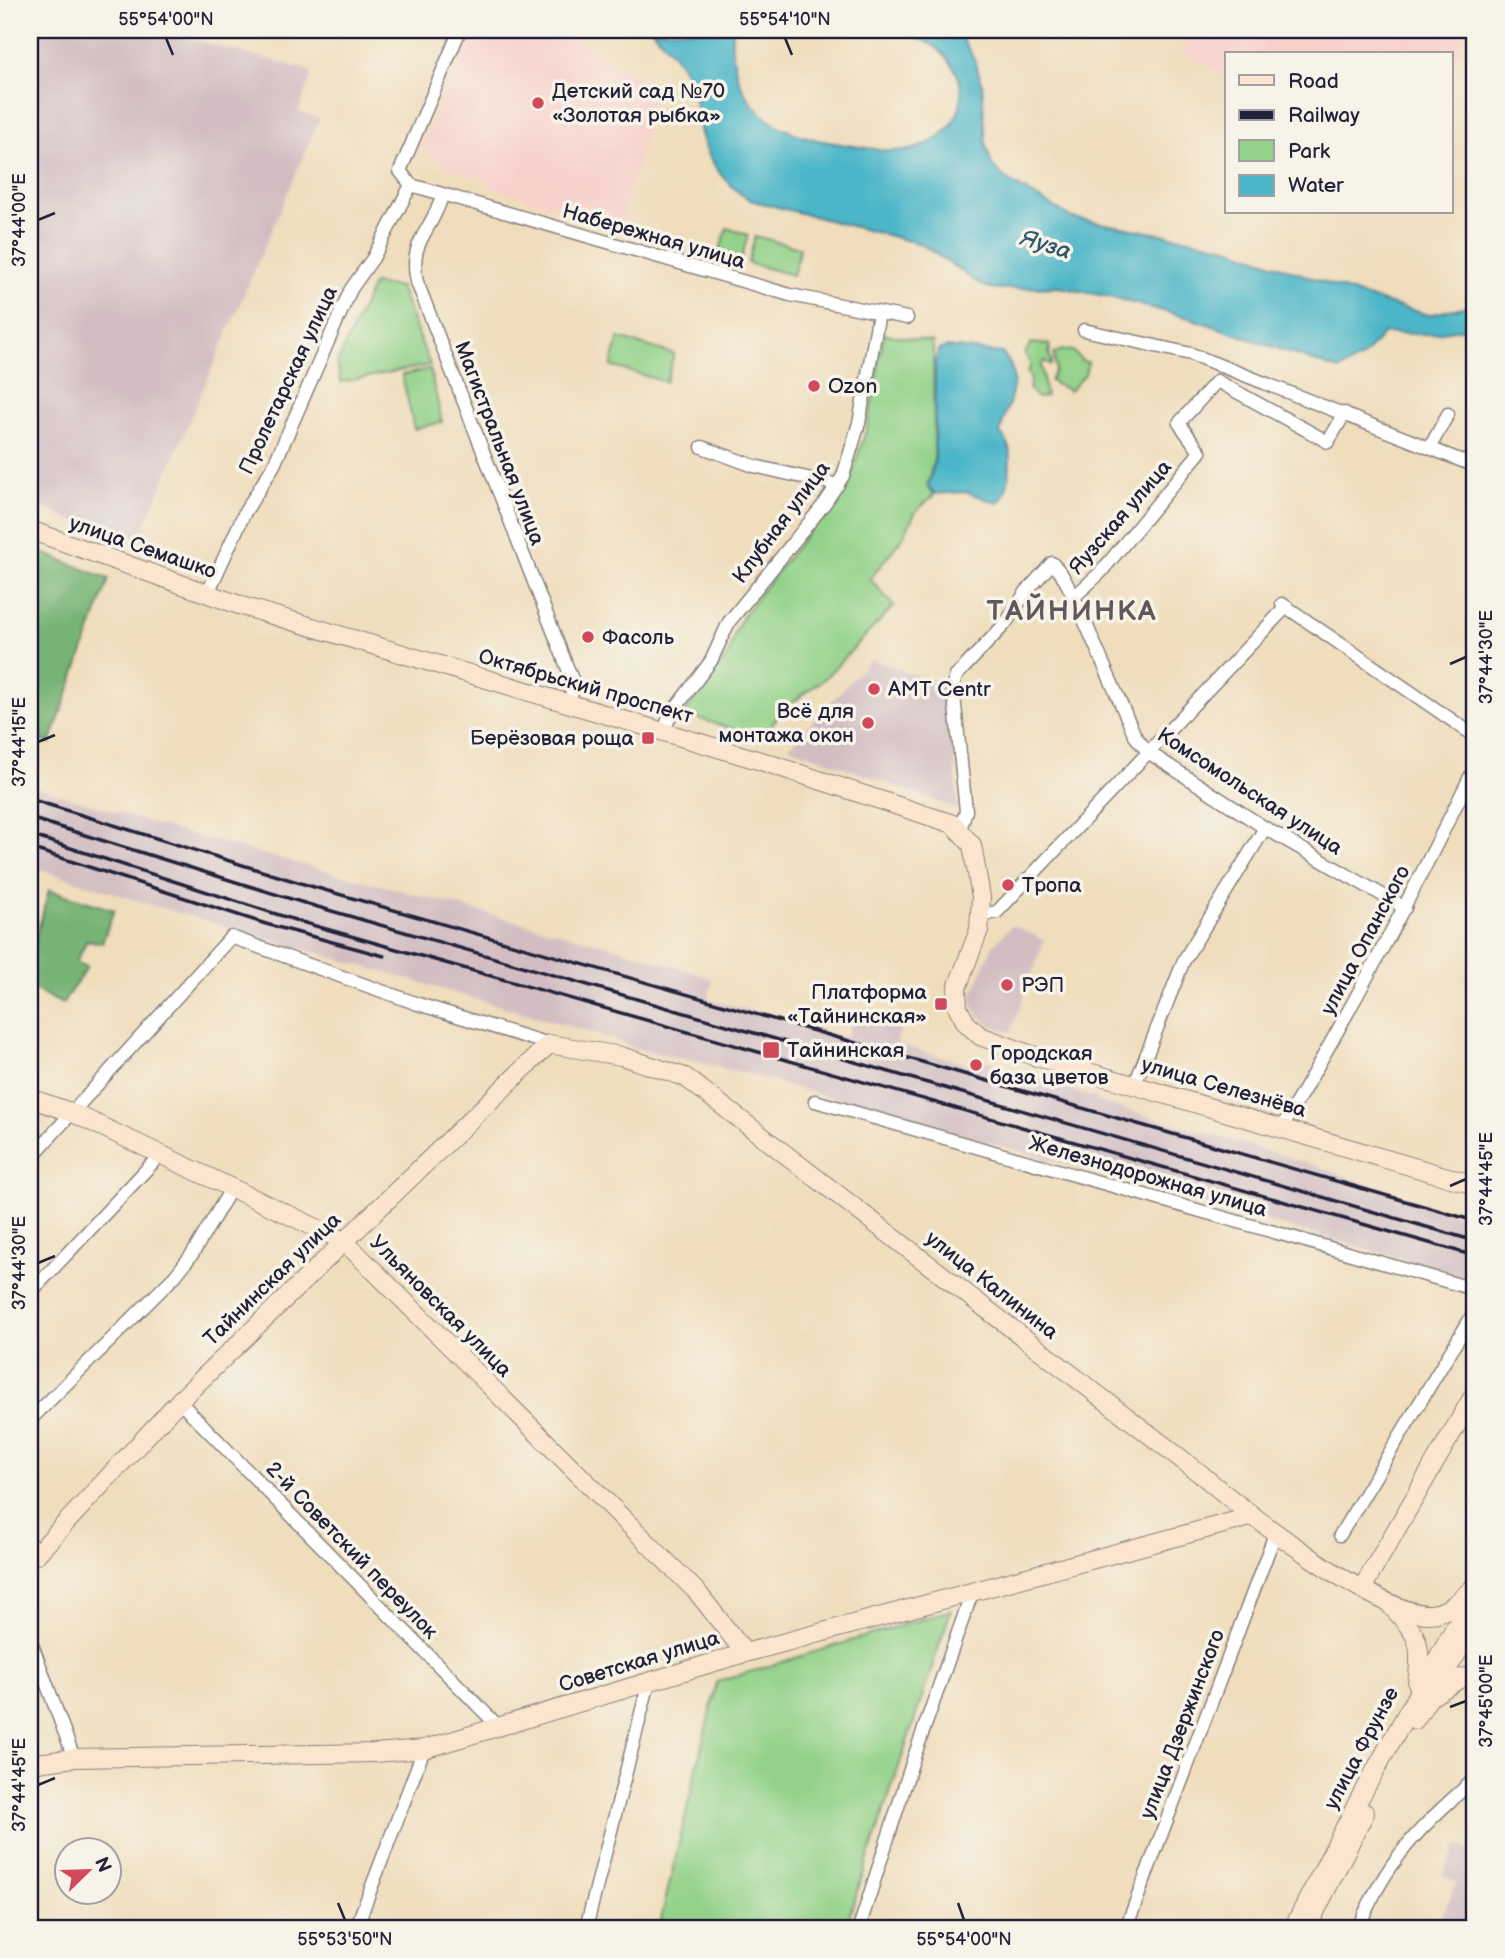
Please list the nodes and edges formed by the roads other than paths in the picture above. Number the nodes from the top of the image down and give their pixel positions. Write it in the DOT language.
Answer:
graph roads {
  1 [pos="460,30"];
  2 [pos="411,185"];
  3 [pos="442,196"];
  4 [pos="879,313"];
  5 [pos="907,318"];
  6 [pos="1084,330"];
  7 [pos="1345,413"];
  8 [pos="1448,414"];
  9 [pos="702,447"];
  10 [pos="1430,447"];
  11 [pos="1475,466"];
  12 [pos="838,485"];
  13 [pos="30,530"];
  14 [pos="207,595"];
  15 [pos="1074,597"];
  16 [pos="242,606"];
  17 [pos="570,706"];
  18 [pos="663,732"];
  19 [pos="1475,736"];
  20 [pos="1148,752"];
  21 [pos="1475,766"];
  22 [pos="1265,828"];
  23 [pos="960,829"];
  24 [pos="1405,908"];
  25 [pos="981,915"];
  26 [pos="548,1044"];
  27 [pos="1135,1084"];
  28 [pos="30,1098"];
  29 [pos="815,1101"];
  30 [pos="73,1113"];
  31 [pos="1282,1127"];
  32 [pos="161,1154"];
  33 [pos="30,1159"];
  34 [pos="1475,1185"];
  35 [pos="231,1189"];
  36 [pos="344,1241"];
  37 [pos="1470,1287"];
  38 [pos="30,1293"];
  39 [pos="1475,1311"];
  40 [pos="1475,1393"];
  41 [pos="179,1401"];
  42 [pos="30,1420"];
  43 [pos="1250,1517"];
  44 [pos="1275,1534"];
  45 [pos="1340,1535"];
  46 [pos="32,1556"];
  47 [pos="1475,1586"];
  48 [pos="1363,1587"];
  49 [pos="973,1590"];
  50 [pos="1475,1592"];
  51 [pos="1389,1604"];
  52 [pos="1475,1625"];
  53 [pos="30,1639"];
  54 [pos="745,1653"];
  55 [pos="1475,1676"];
  56 [pos="649,1682"];
  57 [pos="1420,1700"];
  58 [pos="498,1726"];
  59 [pos="424,1749"];
  60 [pos="74,1758"];
  61 [pos="30,1764"];
  62 [pos="1475,1779"];
  63 [pos="1330,1867"];
  64 [pos="356,1928"];
  65 [pos="586,1928"];
  66 [pos="859,1928"];
  67 [pos="1126,1928"];
  68 [pos="1285,1928"];
  69 [pos="1293,1928"];
  70 [pos="1307,1928"];
  71 [pos="1312,1928"];
  72 [pos="1358,1928"];
  1 -- 2 [label="street"];
  2 -- 3 [label="street, Набережная улица"];
  2 -- 14 [label="street, Пролетарская улица"];
  3 -- 4 [label="street, Набережная улица"];
  3 -- 17 [label="street, Магистральная улица"];
  4 -- 5 [label="street, Набережная улица"];
  4 -- 12 [label="street, Клубная улица"];
  6 -- 7 [label="street"];
  7 -- 10 [label="street"];
  7 -- 15 [label="street, Яузская улица"];
  8 -- 10 [label="street"];
  9 -- 12 [label="street"];
  10 -- 11 [label="street"];
  12 -- 18 [label="street, Клубная улица"];
  13 -- 14 [label="street, улица Семашко"];
  14 -- 16 [label="street, улица Семашко"];
  15 -- 20 [label="street, Комсомольская улица"];
  15 -- 23 [label="street, Яузская улица"];
  16 -- 17 [label="street, Октябрьский проспект"];
  17 -- 18 [label="street, Октябрьский проспект"];
  18 -- 23 [label="street, Октябрьский проспект"];
  19 -- 20 [label="street"];
  20 -- 22 [label="street, Комсомольская улица"];
  20 -- 25 [label="street"];
  21 -- 24 [label="street, улица Опанского"];
  22 -- 24 [label="street, Комсомольская улица"];
  22 -- 27 [label="street"];
  23 -- 25 [label="street"];
  24 -- 31 [label="street, улица Опанского"];
  25 -- 27 [label="street, улица Селезнёва"];
  26 -- 30 [label="street"];
  26 -- 36 [label="street, Тайнинская улица"];
  26 -- 43 [label="street, улица Калинина"];
  27 -- 31 [label="street, улица Селезнёва"];
  28 -- 30 [label="street, Ульяновская улица"];
  29 -- 37 [label="street, Железнодорожная улица"];
  30 -- 32 [label="street, Ульяновская улица"];
  30 -- 33 [label="street"];
  31 -- 34 [label="street, улица Селезнёва"];
  32 -- 35 [label="street, Ульяновская улица"];
  32 -- 38 [label="street"];
  35 -- 36 [label="street, Ульяновская улица"];
  35 -- 42 [label="street"];
  36 -- 41 [label="street, Тайнинская улица"];
  36 -- 54 [label="street, Ульяновская улица"];
  39 -- 45 [label="street"];
  40 -- 48 [label="street"];
  41 -- 46 [label="street, Тайнинская улица"];
  41 -- 58 [label="street, 2-й Советский переулок"];
  43 -- 44 [label="street, улица Калинина"];
  43 -- 49 [label="street, Советская улица"];
  44 -- 48 [label="street, улица Калинина"];
  44 -- 67 [label="street, улица Дзержинского"];
  47 -- 51 [label="street"];
  48 -- 51 [label="street, улица Калинина"];
  49 -- 54 [label="street, Советская улица"];
  49 -- 66 [label="street"];
  50 -- 57 [label="street, улица Фрунзе"];
  51 -- 57 [label="street"];
  52 -- 57 [label="street, улица Фрунзе"];
  53 -- 60 [label="street"];
  54 -- 56 [label="street, Советская улица"];
  55 -- 57 [label="street"];
  56 -- 58 [label="street, Советская улица"];
  56 -- 65 [label="street"];
  57 -- 63 [label="street, улица Фрунзе"];
  58 -- 59 [label="street, Советская улица"];
  59 -- 60 [label="street, Советская улица"];
  59 -- 64 [label="street"];
  60 -- 61 [label="street, Советская улица"];
  62 -- 72 [label="street"];
  63 -- 68 [label="street"];
  63 -- 69 [label="street, улица Фрунзе"];
  63 -- 70 [label="street, улица Фрунзе"];
  63 -- 71 [label="street"];
}
